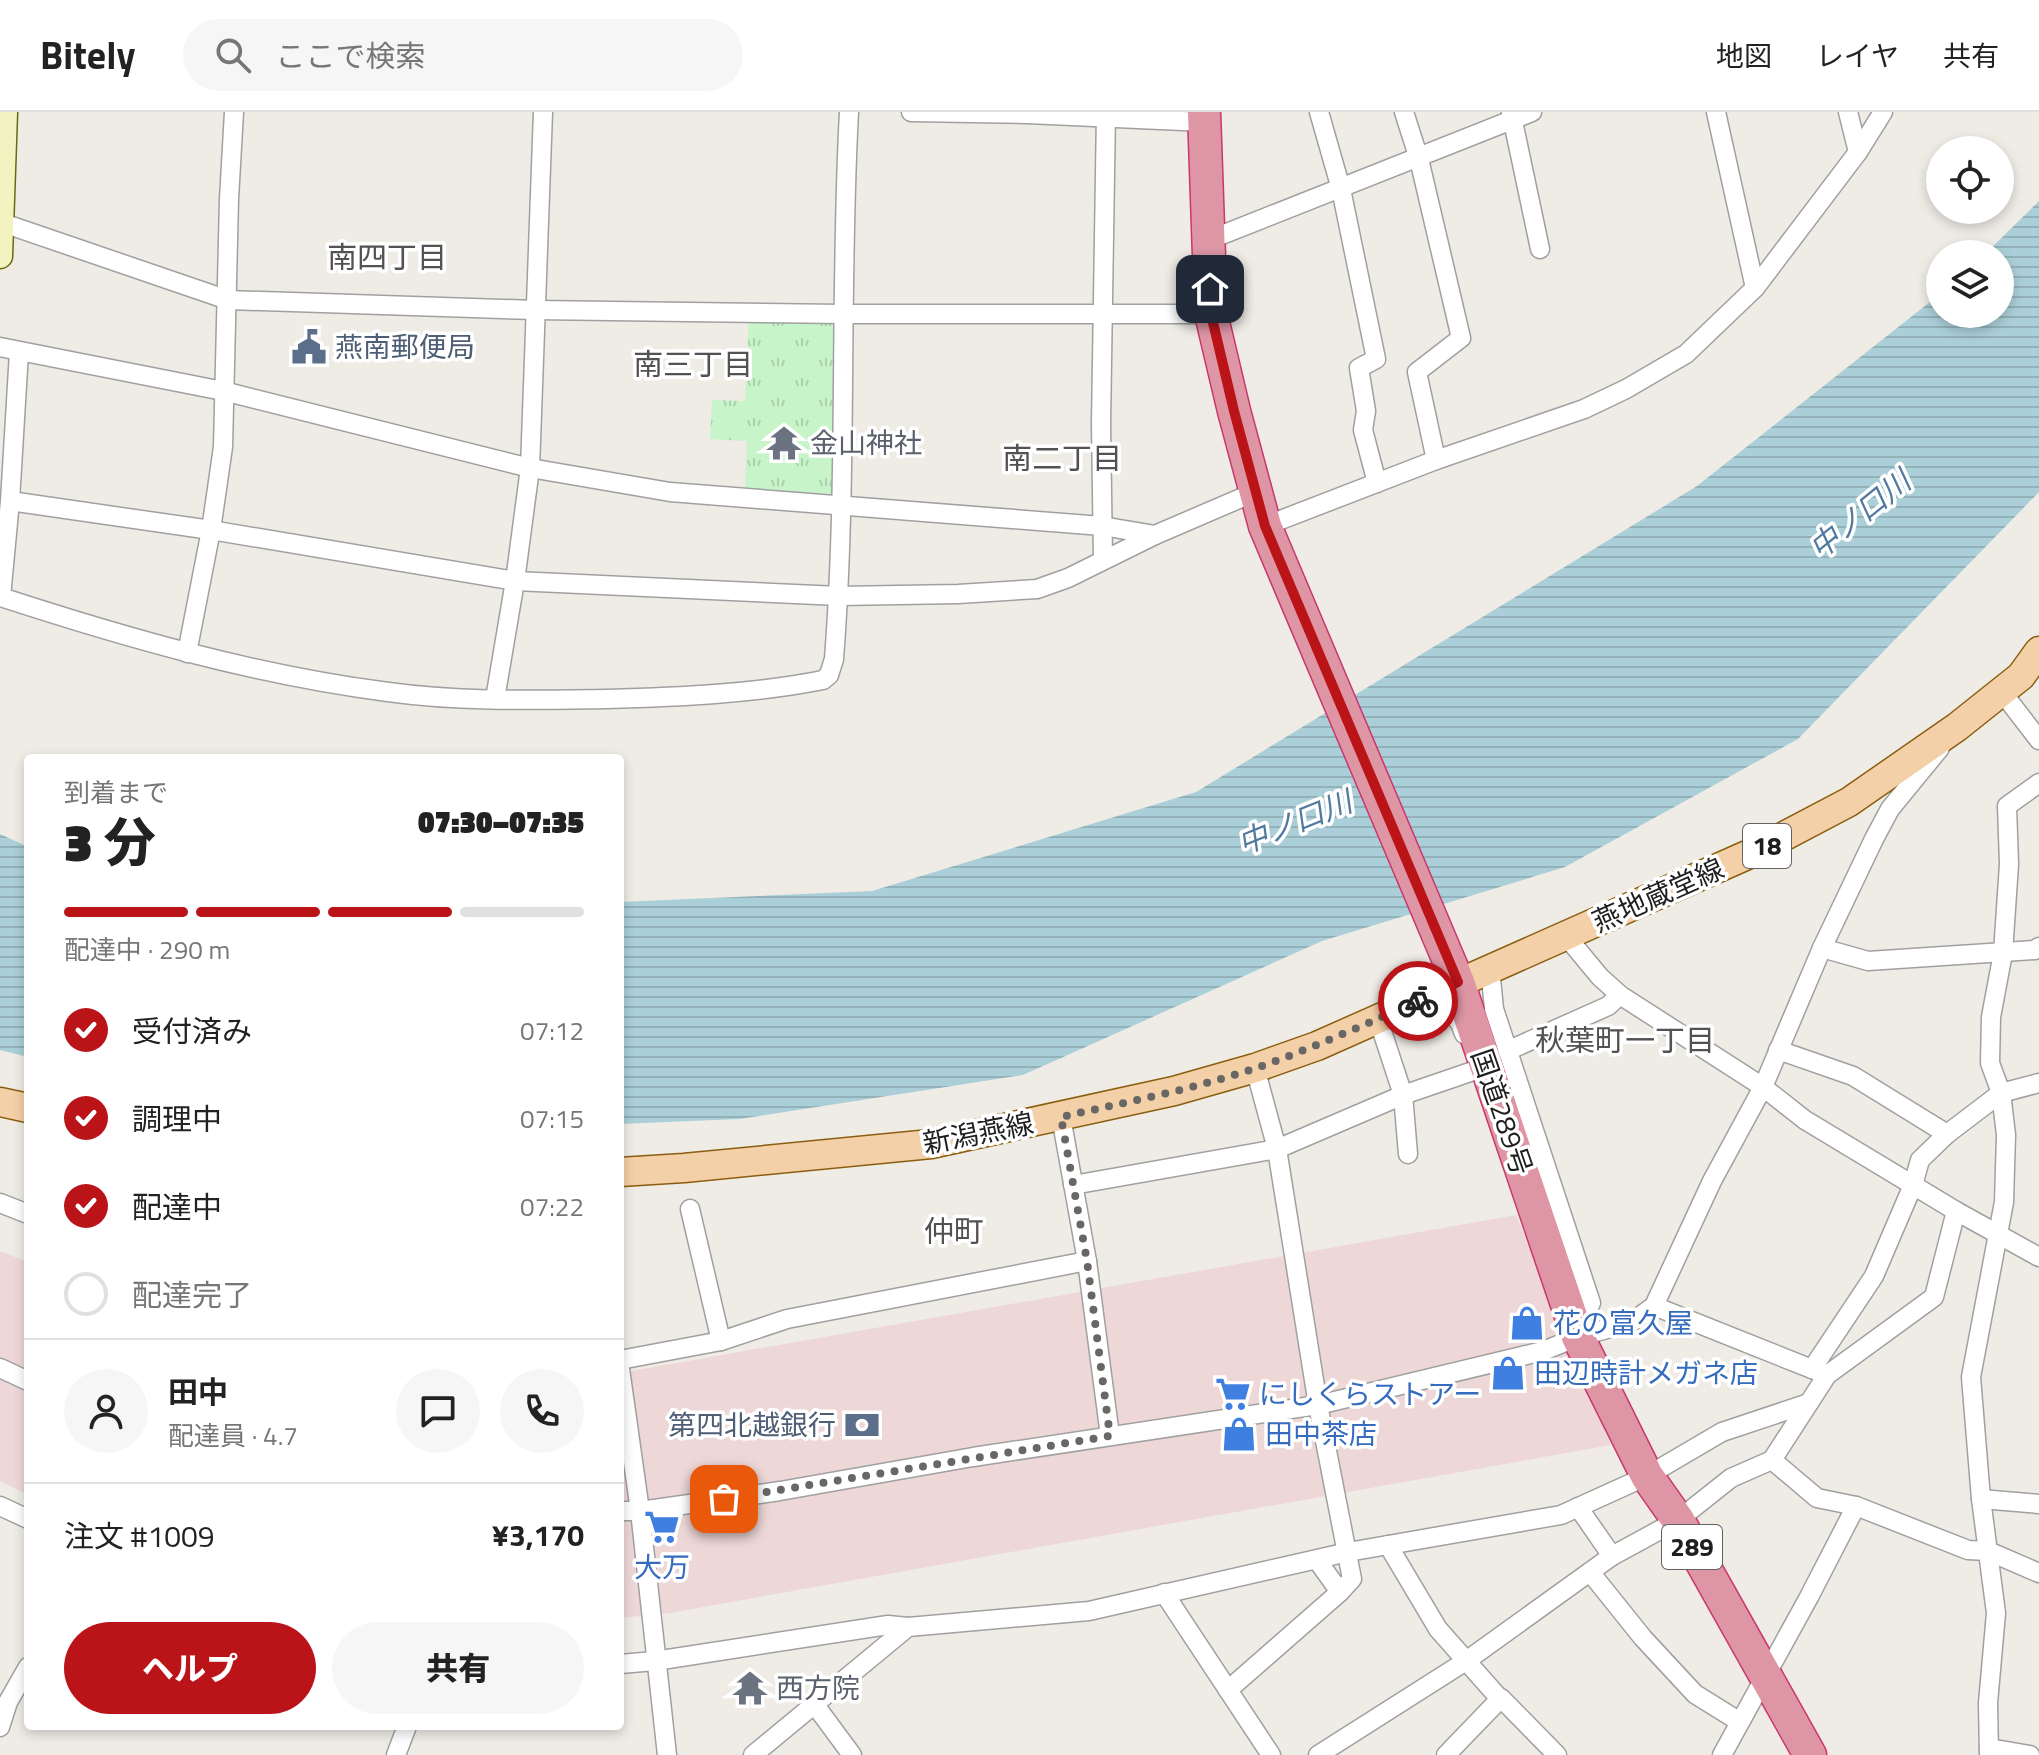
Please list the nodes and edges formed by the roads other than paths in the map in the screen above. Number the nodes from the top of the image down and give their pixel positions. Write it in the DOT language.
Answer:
graph roads {
  1 [pos="5,112"];
  2 [pos="234,112"];
  3 [pos="543,112"];
  4 [pos="849,112"];
  5 [pos="911,112"];
  6 [pos="1319,112"];
  7 [pos="1404,112"];
  8 [pos="1532,112"];
  9 [pos="1716,112"];
  10 [pos="1848,112"];
  11 [pos="1883,112"];
  12 [pos="1106,115"];
  13 [pos="1513,116"];
  14 [pos="1204,117"];
  15 [pos="1858,152"];
  16 [pos="1419,159"];
  17 [pos="1341,189"];
  18 [pos="0,222"];
  19 [pos="1209,240"];
  20 [pos="1540,249"];
  21 [pos="0,256"];
  22 [pos="1755,288"];
  23 [pos="228,300"];
  24 [pos="535,310"];
  25 [pos="1102,313"];
  26 [pos="843,314"];
  27 [pos="1211,314"];
  28 [pos="0,347"];
  29 [pos="19,352"];
  30 [pos="223,391"];
  31 [pos="1436,460"];
  32 [pos="530,468"];
  33 [pos="1377,483"];
  34 [pos="1255,492"];
  35 [pos="10,501"];
  36 [pos="843,507"];
  37 [pos="1102,526"];
  38 [pos="211,530"];
  39 [pos="1268,534"];
  40 [pos="1155,535"];
  41 [pos="1103,559"];
  42 [pos="515,581"];
  43 [pos="839,596"];
  44 [pos="2039,651"];
  45 [pos="187,653"];
  46 [pos="2002,692"];
  47 [pos="495,699"];
  48 [pos="1957,727"];
  49 [pos="2039,740"];
  50 [pos="2039,783"];
  51 [pos="1566,936"];
  52 [pos="2039,947"];
  53 [pos="1822,948"];
  54 [pos="2003,953"];
  55 [pos="1490,968"];
  56 [pos="1447,978"];
  57 [pos="1620,995"];
  58 [pos="1378,1019"];
  59 [pos="1778,1050"];
  60 [pos="1507,1051"];
  61 [pos="1255,1068"];
  62 [pos="1476,1070"];
  63 [pos="2039,1083"];
  64 [pos="1763,1087"];
  65 [pos="2001,1093"];
  66 [pos="1403,1095"];
  67 [pos="0,1102"];
  68 [pos="24,1107"];
  69 [pos="1061,1117"];
  70 [pos="1947,1134"];
  71 [pos="1277,1149"];
  72 [pos="1408,1154"];
  73 [pos="624,1172"];
  74 [pos="1073,1185"];
  75 [pos="1913,1185"];
  76 [pos="0,1203"];
  77 [pos="690,1209"];
  78 [pos="1956,1211"];
  79 [pos="24,1212"];
  80 [pos="1998,1233"];
  81 [pos="2039,1257"];
  82 [pos="1087,1261"];
  83 [pos="1654,1306"];
  84 [pos="1577,1334"];
  85 [pos="721,1341"];
  86 [pos="624,1359"];
  87 [pos="0,1368"];
  88 [pos="1820,1372"];
  89 [pos="24,1379"];
  90 [pos="624,1397"];
  91 [pos="1809,1403"];
  92 [pos="1318,1405"];
  93 [pos="1110,1436"];
  94 [pos="1772,1460"];
  95 [pos="1647,1476"];
  96 [pos="1981,1499"];
  97 [pos="2039,1504"];
  98 [pos="0,1506"];
  99 [pos="1856,1506"];
  100 [pos="1578,1507"];
  101 [pos="624,1511"];
  102 [pos="640,1511"];
  103 [pos="24,1517"];
  104 [pos="1678,1520"];
  105 [pos="1388,1545"];
  106 [pos="1988,1551"];
  107 [pos="1348,1552"];
  108 [pos="1612,1556"];
  109 [pos="1317,1560"];
  110 [pos="1590,1572"];
  111 [pos="2039,1573"];
  112 [pos="1340,1592"];
  113 [pos="1164,1593"];
  114 [pos="908,1627"];
  115 [pos="655,1661"];
  116 [pos="1466,1661"];
  117 [pos="624,1664"];
  118 [pos="24,1674"];
  119 [pos="1765,1674"];
  120 [pos="1228,1690"];
  121 [pos="1500,1699"];
  122 [pos="815,1705"];
  123 [pos="1740,1722"];
  124 [pos="0,1727"];
  125 [pos="405,1730"];
  126 [pos="1989,1751"];
  127 [pos="396,1755"];
  128 [pos="667,1755"];
  129 [pos="753,1755"];
  130 [pos="852,1755"];
  131 [pos="1271,1755"];
  132 [pos="1318,1755"];
  133 [pos="1446,1755"];
  134 [pos="1557,1755"];
  135 [pos="1722,1755"];
  136 [pos="1810,1755"];
  137 [pos="2030,1755"];
  1 -- 18 [label="street"];
  2 -- 23 [label="street"];
  3 -- 24 [label="street"];
  4 -- 26 [label="street"];
  5 -- 12 [label="street"];
  6 -- 17 [label="street"];
  7 -- 16 [label="street"];
  8 -- 13 [label="street"];
  9 -- 22 [label="street"];
  10 -- 15 [label="street"];
  11 -- 15 [label="street"];
  12 -- 14 [label="street"];
  12 -- 25 [label="street"];
  13 -- 16 [label="street"];
  13 -- 20 [label="street"];
  14 -- 19 [label="highway, 国道289号 / 289"];
  15 -- 22 [label="street"];
  16 -- 17 [label="street"];
  16 -- 31 [label="street"];
  17 -- 19 [label="street"];
  17 -- 33 [label="street"];
  18 -- 21 [label="street"];
  18 -- 23 [label="street"];
  19 -- 27 [label="highway, 国道289号 / 289"];
  22 -- 31 [label="street"];
  23 -- 24 [label="street"];
  23 -- 30 [label="street"];
  24 -- 26 [label="street"];
  24 -- 32 [label="street"];
  25 -- 26 [label="street"];
  25 -- 27 [label="street"];
  25 -- 37 [label="street"];
  26 -- 36 [label="street"];
  27 -- 34 [label="highway, 国道289号 / 289"];
  28 -- 29 [label="street"];
  29 -- 30 [label="street"];
  29 -- 35 [label="street"];
  30 -- 32 [label="street"];
  30 -- 38 [label="street"];
  31 -- 33 [label="street"];
  32 -- 36 [label="street"];
  32 -- 42 [label="street"];
  33 -- 39 [label="street"];
  34 -- 39 [label="highway, 国道289号 / 289"];
  34 -- 40 [label="street"];
  35 -- 38 [label="street"];
  35 -- 45 [label="street"];
  36 -- 37 [label="street"];
  36 -- 43 [label="street"];
  37 -- 40 [label="street"];
  37 -- 41 [label="street"];
  38 -- 42 [label="street"];
  38 -- 45 [label="street"];
  39 -- 56 [label="highway, 国道289号 / 289"];
  40 -- 41 [label="street"];
  41 -- 43 [label="street"];
  42 -- 43 [label="street"];
  42 -- 47 [label="street"];
  43 -- 47 [label="street"];
  44 -- 46 [label="main road, 燕地蔵堂線 / 18"];
  45 -- 47 [label="street"];
  46 -- 48 [label="main road, 燕地蔵堂線 / 18"];
  46 -- 49 [label="street"];
  48 -- 51 [label="main road, 燕地蔵堂線 / 18"];
  48 -- 53 [label="street"];
  50 -- 54 [label="street"];
  51 -- 55 [label="main road, 燕地蔵堂線 / 18"];
  51 -- 57 [label="street"];
  52 -- 54 [label="street"];
  53 -- 54 [label="street"];
  53 -- 59 [label="street"];
  54 -- 65 [label="street"];
  55 -- 56 [label="main road, 燕地蔵堂線 / 18"];
  55 -- 60 [label="street"];
  56 -- 58 [label="main road, 新潟燕線"];
  56 -- 62 [label="street"];
  56 -- 84 [label="highway, 国道289号 / 289"];
  57 -- 60 [label="street"];
  57 -- 64 [label="street"];
  58 -- 61 [label="main road, 新潟燕線"];
  58 -- 66 [label="street"];
  59 -- 64 [label="street"];
  59 -- 70 [label="street"];
  60 -- 84 [label="street"];
  61 -- 69 [label="main road, 新潟燕線"];
  61 -- 71 [label="street"];
  62 -- 66 [label="street"];
  62 -- 84 [label="street"];
  63 -- 65 [label="street"];
  64 -- 75 [label="street"];
  64 -- 83 [label="street"];
  65 -- 70 [label="street"];
  65 -- 80 [label="street"];
  66 -- 71 [label="street"];
  66 -- 72 [label="street"];
  67 -- 68 [label="main road"];
  69 -- 73 [label="main road, 新潟燕線"];
  69 -- 74 [label="street"];
  70 -- 75 [label="street"];
  71 -- 74 [label="street"];
  71 -- 92 [label="street"];
  74 -- 82 [label="street"];
  75 -- 78 [label="street"];
  75 -- 88 [label="street"];
  76 -- 79 [label="street"];
  77 -- 85 [label="street"];
  78 -- 80 [label="street"];
  78 -- 88 [label="street"];
  80 -- 81 [label="street"];
  80 -- 96 [label="street"];
  82 -- 85 [label="street"];
  82 -- 93 [label="street"];
  83 -- 84 [label="street"];
  83 -- 88 [label="street"];
  84 -- 92 [label="street"];
  84 -- 95 [label="highway, 国道289号 / 289"];
  85 -- 86 [label="street"];
  87 -- 89 [label="street"];
  88 -- 91 [label="street"];
  90 -- 102 [label="street"];
  91 -- 94 [label="street"];
  91 -- 95 [label="street"];
  92 -- 93 [label="street"];
  92 -- 107 [label="street"];
  93 -- 102 [label="street"];
  94 -- 99 [label="street"];
  94 -- 104 [label="street"];
  95 -- 100 [label="street"];
  95 -- 104 [label="highway, 国道289号 / 289"];
  96 -- 97 [label="street"];
  96 -- 106 [label="street"];
  98 -- 103 [label="street"];
  99 -- 106 [label="street"];
  99 -- 119 [label="street"];
  100 -- 105 [label="street"];
  100 -- 108 [label="street"];
  101 -- 102 [label="street"];
  102 -- 115 [label="street"];
  104 -- 108 [label="street"];
  104 -- 119 [label="highway, 国道289号 / 289"];
  105 -- 107 [label="street"];
  105 -- 116 [label="street"];
  106 -- 111 [label="street"];
  106 -- 126 [label="street"];
  107 -- 109 [label="street"];
  107 -- 112 [label="street"];
  108 -- 110 [label="street"];
  109 -- 112 [label="street"];
  109 -- 113 [label="street"];
  110 -- 116 [label="street"];
  110 -- 123 [label="street"];
  112 -- 120 [label="street"];
  113 -- 114 [label="street"];
  113 -- 120 [label="street"];
  114 -- 115 [label="street"];
  114 -- 122 [label="street"];
  115 -- 117 [label="street"];
  115 -- 128 [label="street"];
  116 -- 121 [label="street"];
  116 -- 132 [label="street"];
  118 -- 124 [label="street"];
  119 -- 123 [label="street"];
  119 -- 136 [label="highway, 国道289号 / 289"];
  120 -- 131 [label="street"];
  121 -- 133 [label="street"];
  121 -- 134 [label="street"];
  122 -- 129 [label="street"];
  122 -- 130 [label="street"];
  123 -- 135 [label="street"];
  125 -- 127 [label="street"];
  126 -- 137 [label="street"];
}
